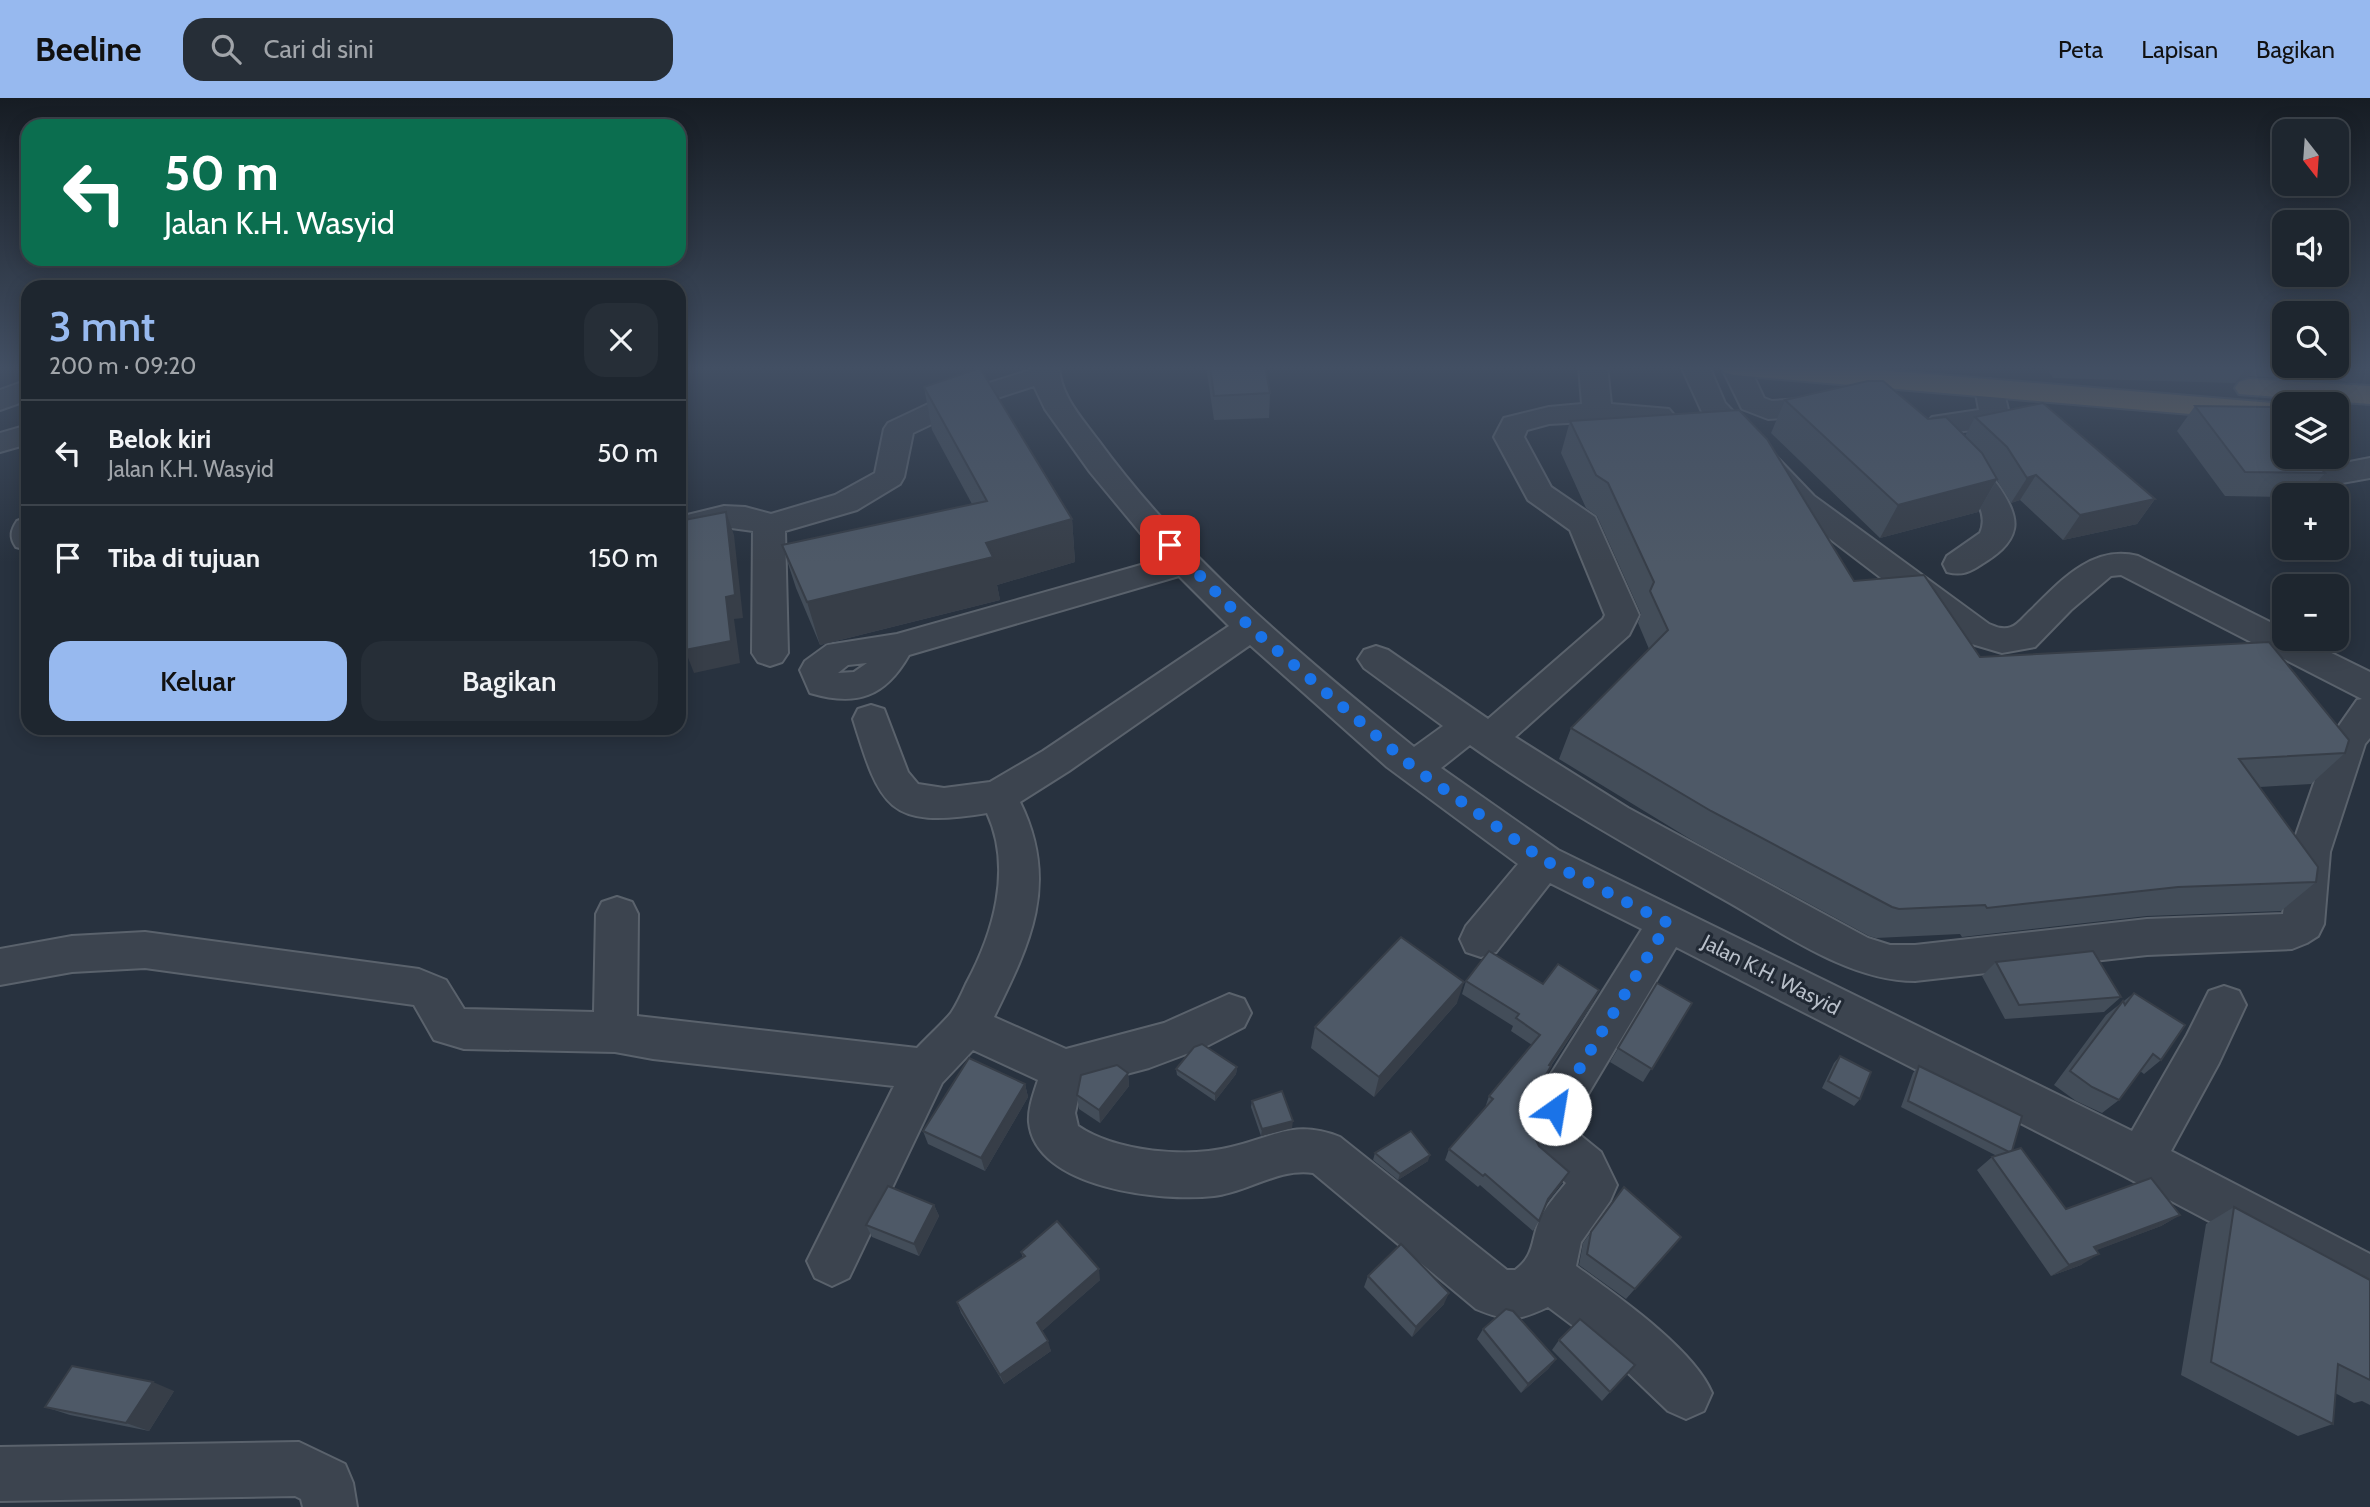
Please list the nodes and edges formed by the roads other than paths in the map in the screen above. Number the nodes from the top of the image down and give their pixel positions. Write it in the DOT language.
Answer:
graph roads {
  1 [pos="898,432"];
  2 [pos="1076,432"];
  3 [pos="1511,432"];
  4 [pos="1736,432"];
  5 [pos="1922,432"];
  6 [pos="21,436"];
  7 [pos="0,443"];
  8 [pos="2370,468"];
  9 [pos="2314,478"];
  10 [pos="769,525"];
  11 [pos="686,526"];
  12 [pos="1186,563"];
  13 [pos="1959,564"];
  14 [pos="1251,628"];
  15 [pos="897,646"];
  16 [pos="770,653"];
  17 [pos="1376,659"];
  18 [pos="2370,688"];
  19 [pos="2370,710"];
  20 [pos="871,719"];
  21 [pos="1479,732"];
  22 [pos="1414,768"];
  23 [pos="999,796"];
  24 [pos="1544,860"];
  25 [pos="617,915"];
  26 [pos="1668,923"];
  27 [pos="1481,939"];
  28 [pos="0,967"];
  29 [pos="2224,1005"];
  30 [pos="1229,1013"];
  31 [pos="967,1026"];
  32 [pos="615,1032"];
  33 [pos="926,1069"];
  34 [pos="1065,1070"];
  35 [pos="2141,1160"];
  36 [pos="832,1261"];
  37 [pos="1545,1274"];
  38 [pos="2370,1281"];
  39 [pos="1686,1393"];
  40 [pos="0,1474"];
  41 [pos="330,1507"];
  1 -- 10 [label="street"];
  2 -- 12 [label="street, Jalan K.H. Wasyid"];
  3 -- 21 [label="street"];
  4 -- 18 [label="street"];
  5 -- 13 [label="street"];
  6 -- 7 [label="street"];
  8 -- 9 [label="street"];
  10 -- 11 [label="street"];
  10 -- 16 [label="street"];
  12 -- 14 [label="street, Jalan K.H. Wasyid"];
  12 -- 15 [label="street"];
  14 -- 22 [label="street, Jalan K.H. Wasyid"];
  14 -- 23 [label="street"];
  17 -- 21 [label="street"];
  19 -- 21 [label="street"];
  20 -- 23 [label="street"];
  21 -- 22 [label="street"];
  22 -- 24 [label="street, Jalan K.H. Wasyid"];
  23 -- 31 [label="street"];
  24 -- 26 [label="street, Jalan K.H. Wasyid"];
  24 -- 27 [label="street"];
  25 -- 32 [label="street"];
  26 -- 35 [label="street, Jalan K.H. Wasyid"];
  26 -- 37 [label="street"];
  28 -- 32 [label="street"];
  29 -- 35 [label="street"];
  30 -- 34 [label="street"];
  31 -- 33 [label="street"];
  31 -- 34 [label="street"];
  32 -- 33 [label="street"];
  33 -- 36 [label="street"];
  34 -- 37 [label="street"];
  35 -- 38 [label="street, Jalan K.H. Wasyid"];
  37 -- 39 [label="street"];
  40 -- 41 [label="street"];
}
